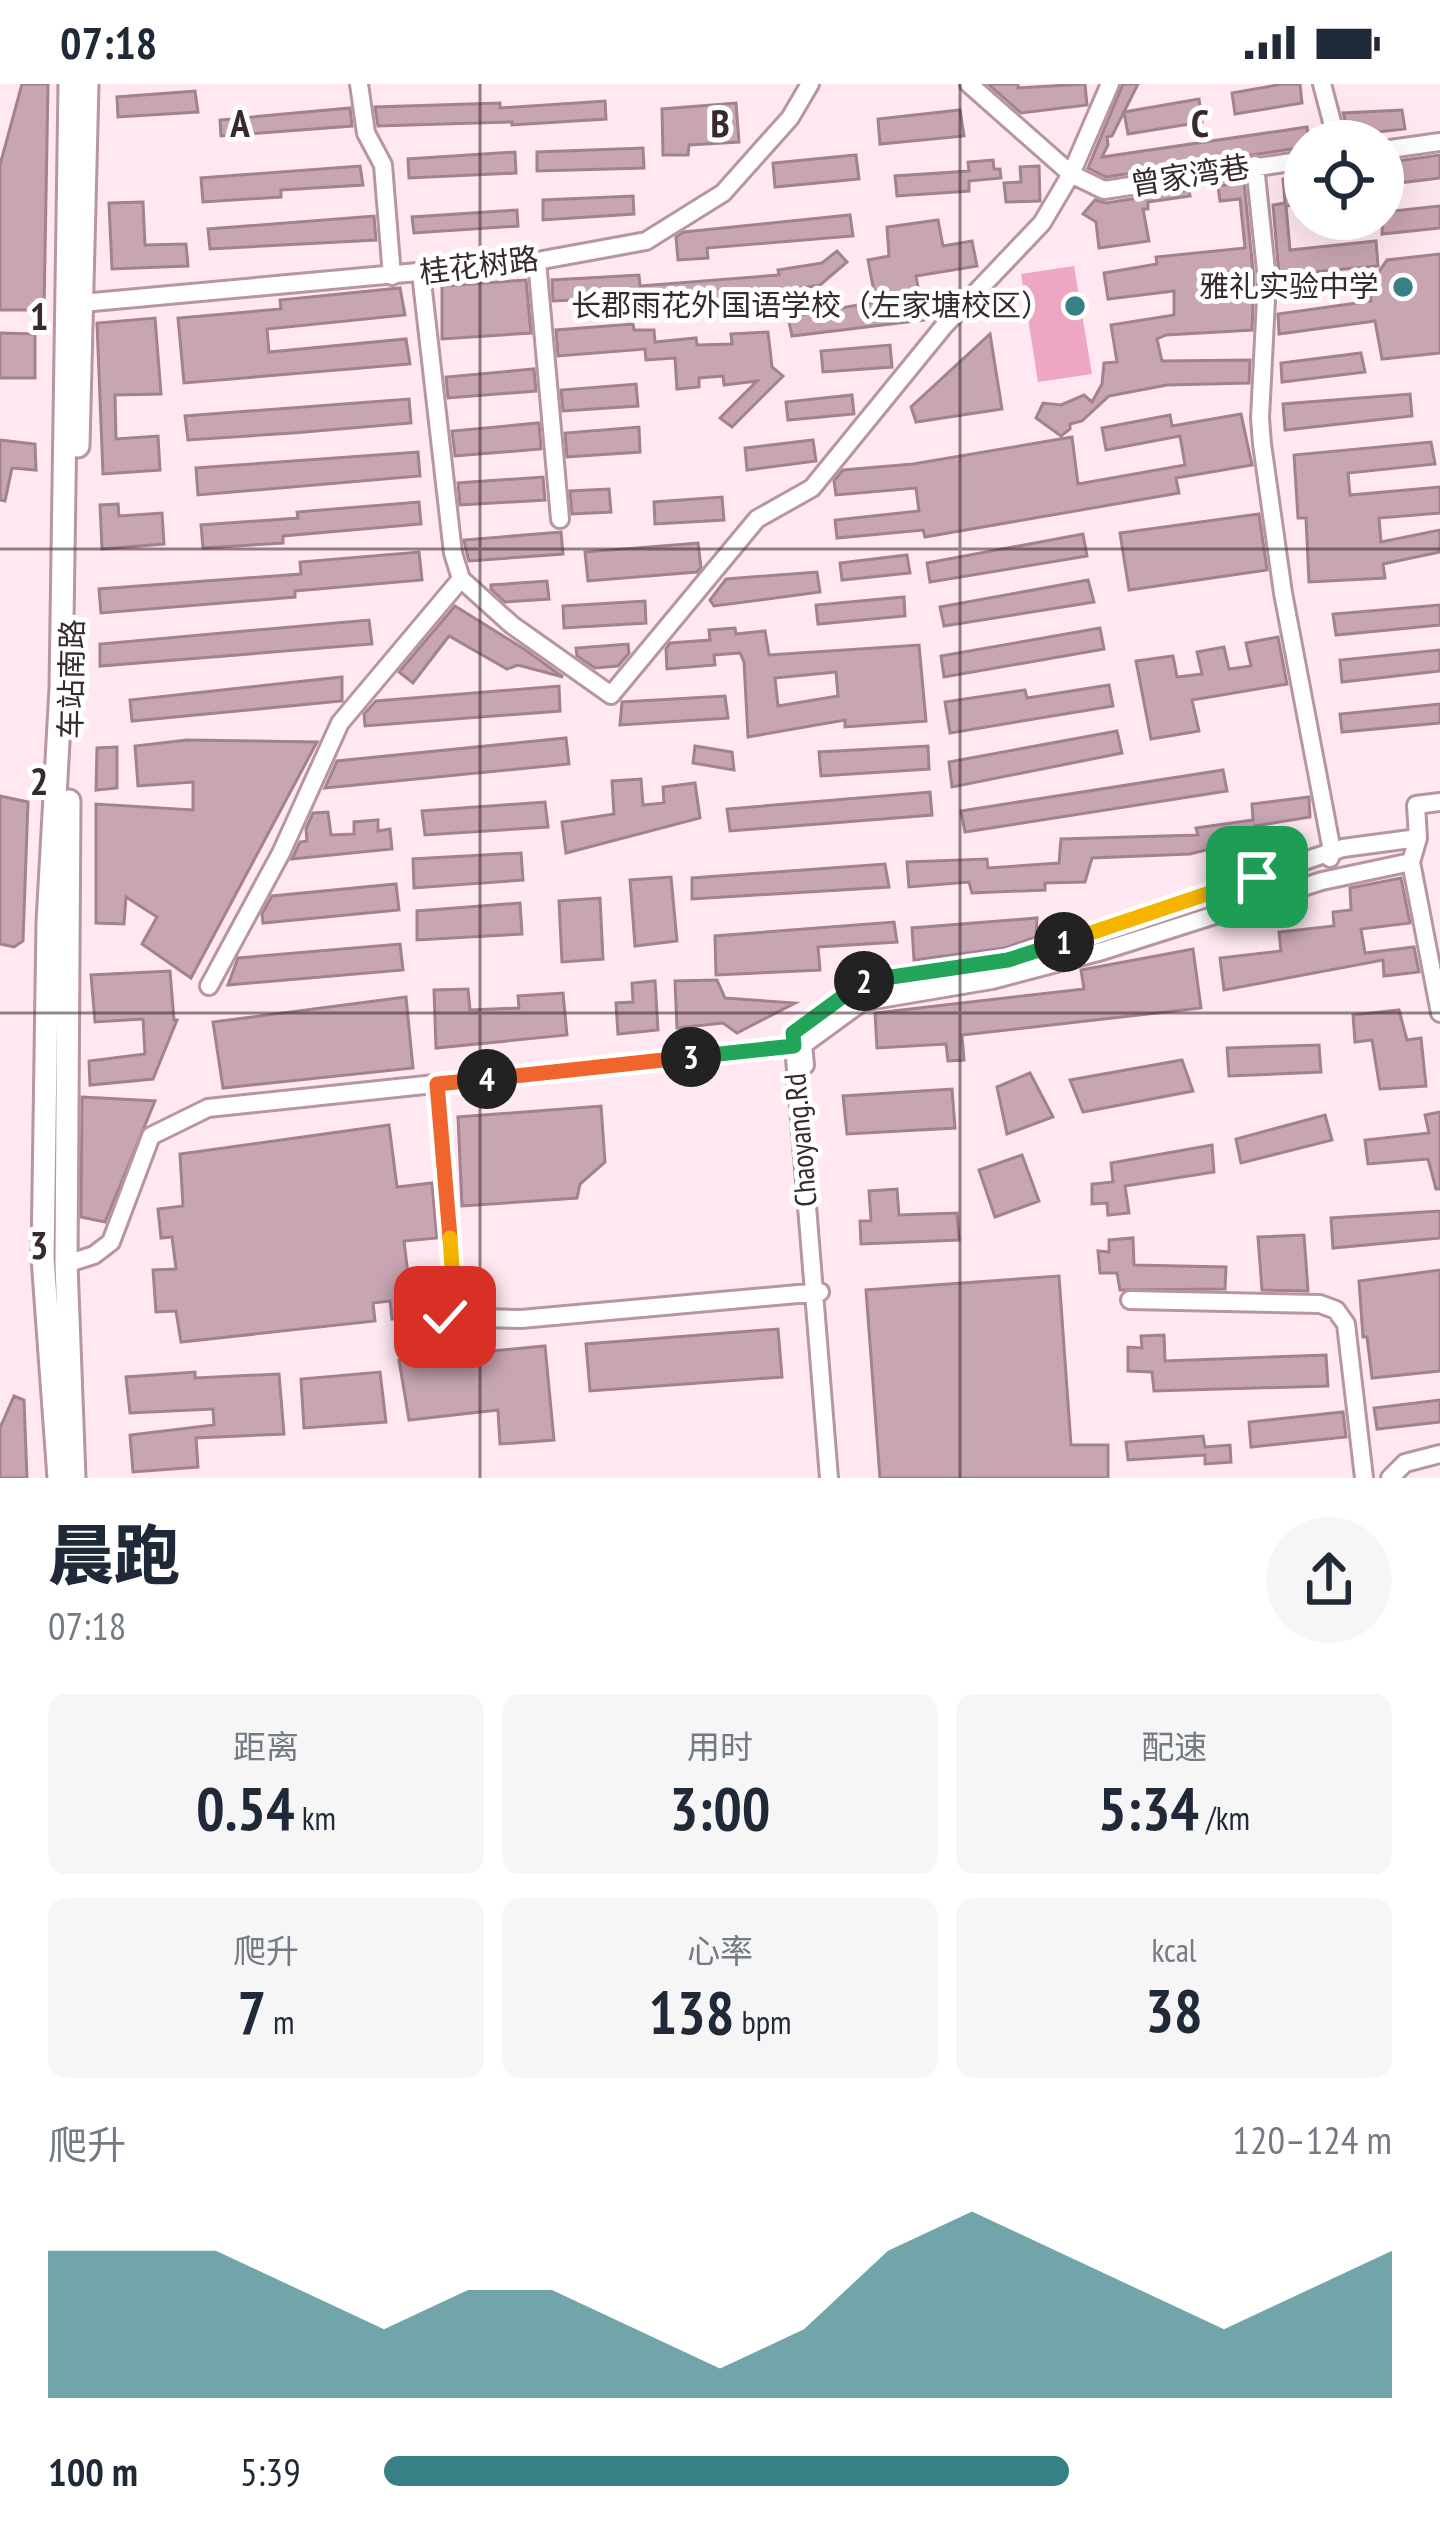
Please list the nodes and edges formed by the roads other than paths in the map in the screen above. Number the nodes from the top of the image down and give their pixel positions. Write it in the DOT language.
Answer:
graph roads {
  1 [pos="70,84"];
  2 [pos="86,84"];
  3 [pos="359,84"];
  4 [pos="810,84"];
  5 [pos="969,84"];
  6 [pos="1110,84"];
  7 [pos="1322,84"];
  8 [pos="1331,120"];
  9 [pos="1440,142"];
  10 [pos="1404,147"];
  11 [pos="1284,162"];
  12 [pos="1255,165"];
  13 [pos="1071,174"];
  14 [pos="537,261"];
  15 [pos="421,273"];
  16 [pos="392,276"];
  17 [pos="82,303"];
  18 [pos="560,519"];
  19 [pos="461,579"];
  20 [pos="1440,802"];
  21 [pos="1418,838"];
  22 [pos="1332,851"];
  23 [pos="1411,862"];
  24 [pos="1322,881"];
  25 [pos="209,986"];
  26 [pos="1440,1013"];
  27 [pos="798,1046"];
  28 [pos="437,1084"];
  29 [pos="66,1264"];
  30 [pos="818,1292"];
  31 [pos="1130,1300"];
  32 [pos="68,1355"];
  33 [pos="50,1373"];
  34 [pos="62,1416"];
  35 [pos="1440,1454"];
  36 [pos="48,1478"];
  37 [pos="59,1478"];
  38 [pos="74,1478"];
  39 [pos="86,1478"];
  40 [pos="829,1478"];
  41 [pos="840,1478"];
  42 [pos="1364,1478"];
  43 [pos="1390,1478"];
  1 -- 33 [label="main road, 车站南路"];
  2 -- 17 [label="main road, 车站南路"];
  3 -- 16 [label="street"];
  4 -- 14 [label="street, 桂花树路"];
  5 -- 13 [label="street, 曾家湾巷"];
  6 -- 13 [label="street"];
  7 -- 8 [label="street"];
  9 -- 10 [label="street"];
  11 -- 12 [label="street, 曾家湾巷"];
  12 -- 13 [label="street, 曾家湾巷"];
  12 -- 22 [label="street"];
  13 -- 19 [label="street"];
  14 -- 15 [label="street, 桂花树路"];
  14 -- 18 [label="street"];
  15 -- 16 [label="street, 桂花树路"];
  15 -- 19 [label="street"];
  16 -- 17 [label="street, 桂花树路"];
  17 -- 29 [label="main road, 车站南路"];
  19 -- 25 [label="street"];
  20 -- 21 [label="street"];
  21 -- 22 [label="street, Chaoyang.Rd"];
  21 -- 23 [label="street"];
  22 -- 24 [label="street"];
  22 -- 27 [label="street, Chaoyang.Rd"];
  23 -- 24 [label="street, Chaoyang.Rd"];
  23 -- 26 [label="street"];
  24 -- 27 [label="street, Chaoyang.Rd"];
  27 -- 28 [label="street"];
  27 -- 30 [label="street, Chaoyang.Rd"];
  28 -- 29 [label="street"];
  28 -- 30 [label="street"];
  29 -- 32 [label="main road, 车站南路"];
  30 -- 40 [label="street, Chaoyang.Rd"];
  30 -- 41 [label="street, Chaoyang.Rd"];
  31 -- 42 [label="street"];
  32 -- 34 [label="main road, 车站南路"];
  32 -- 39 [label="main road"];
  33 -- 34 [label="main road, 车站南路"];
  33 -- 36 [label="main road"];
  34 -- 37 [label="main road"];
  34 -- 38 [label="main road"];
  35 -- 43 [label="street"];
}
